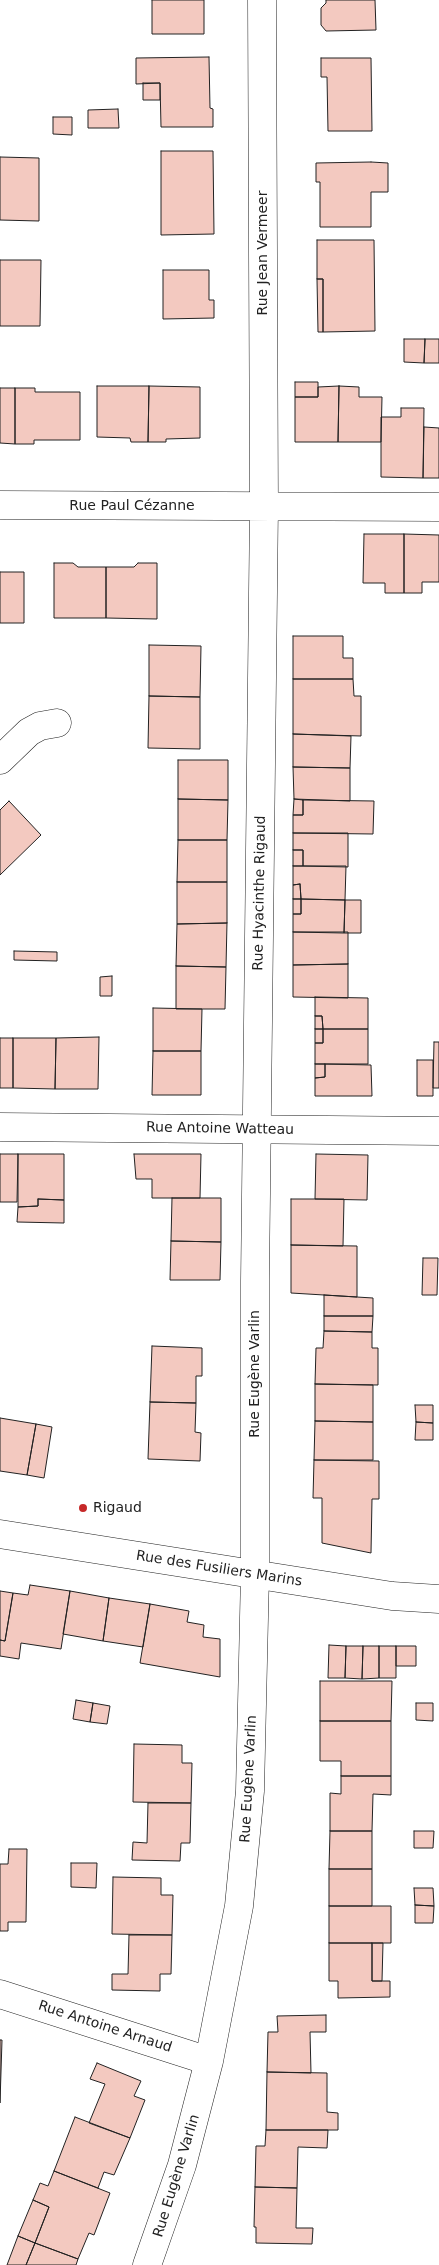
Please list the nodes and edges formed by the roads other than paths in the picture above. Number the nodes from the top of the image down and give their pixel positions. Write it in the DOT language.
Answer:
graph roads {
  1 [pos="262,0"];
  2 [pos="0,505"];
  3 [pos="264,506"];
  4 [pos="439,507"];
  5 [pos="57,723"];
  6 [pos="0,760"];
  7 [pos="0,1127"];
  8 [pos="257,1129"];
  9 [pos="439,1131"];
  10 [pos="256,1280"];
  11 [pos="0,1534"];
  12 [pos="255,1574"];
  13 [pos="439,1599"];
  14 [pos="0,1994"];
  15 [pos="209,2061"];
  16 [pos="147,2265"];
  1 -- 3 [label="street, Rue Jean Vermeer"];
  2 -- 3 [label="street, Rue Paul Cézanne"];
  3 -- 4 [label="street, Rue Paul Cézanne"];
  3 -- 8 [label="street, Rue Hyacinthe Rigaud"];
  5 -- 6 [label="street"];
  7 -- 8 [label="street, Rue Antoine Watteau"];
  8 -- 9 [label="street, Rue Antoine Watteau"];
  8 -- 10 [label="street, Rue Hyacinthe Rigaud"];
  10 -- 12 [label="street, Rue Eugène Varlin"];
  11 -- 12 [label="street, Rue des Fusiliers Marins"];
  12 -- 13 [label="street, Rue des Fusiliers Marins"];
  12 -- 15 [label="street, Rue Eugène Varlin"];
  14 -- 15 [label="street, Rue Antoine Arnaud"];
  15 -- 16 [label="street, Rue Eugène Varlin"];
}
